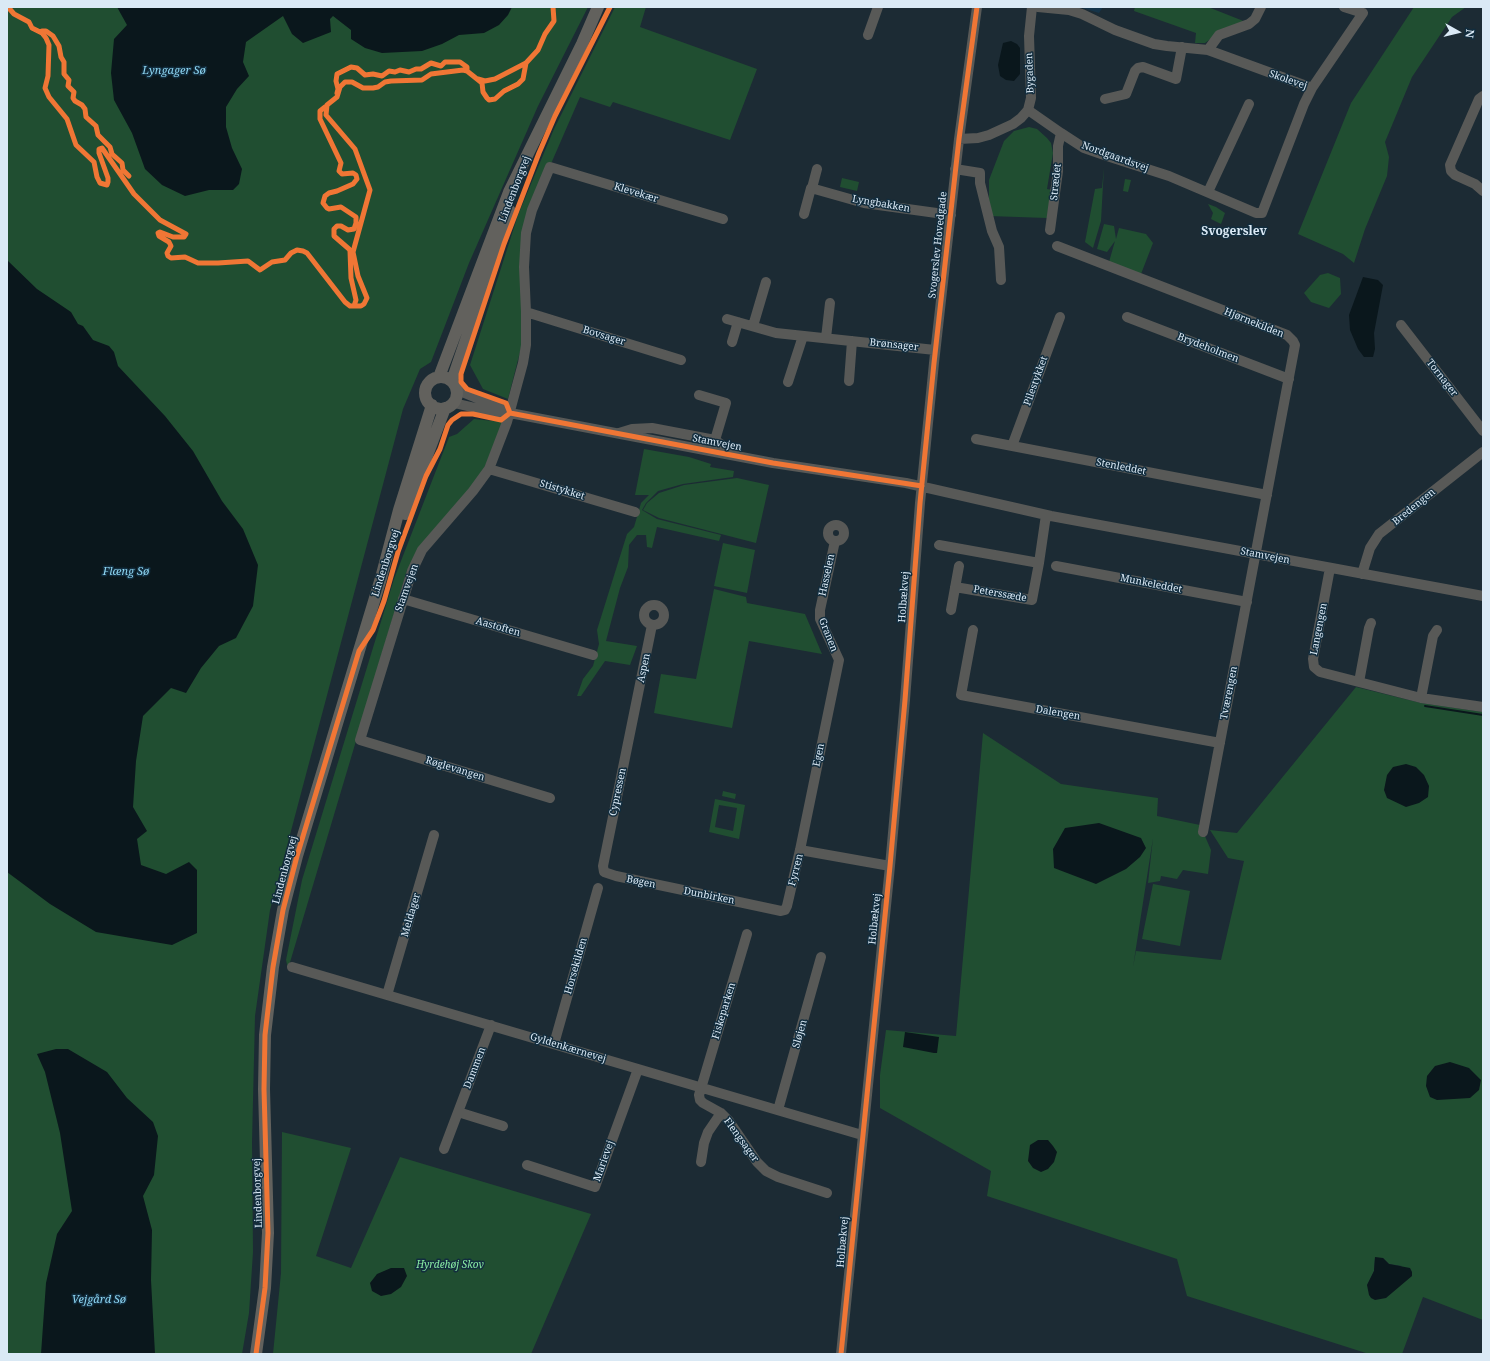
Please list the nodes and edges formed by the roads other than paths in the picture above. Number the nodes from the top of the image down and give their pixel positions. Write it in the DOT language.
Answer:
graph roads {
  1 [pos="598,7"];
  2 [pos="605,7"];
  3 [pos="878,7"];
  4 [pos="977,7"];
  5 [pos="1032,7"];
  6 [pos="1038,7"];
  7 [pos="1261,7"];
  8 [pos="1344,7"];
  9 [pos="868,35"];
  10 [pos="582,44"];
  11 [pos="1182,47"];
  12 [pos="1208,50"];
  13 [pos="1312,88"];
  14 [pos="1483,96"];
  15 [pos="1105,99"];
  16 [pos="1249,104"];
  17 [pos="1028,110"];
  18 [pos="1061,133"];
  19 [pos="537,134"];
  20 [pos="959,139"];
  21 [pos="550,167"];
  22 [pos="817,169"];
  23 [pos="955,169"];
  24 [pos="812,188"];
  25 [pos="1483,191"];
  26 [pos="1208,192"];
  27 [pos="804,214"];
  28 [pos="951,215"];
  29 [pos="722,219"];
  30 [pos="1050,230"];
  31 [pos="1057,246"];
  32 [pos="1001,280"];
  33 [pos="766,282"];
  34 [pos="830,303"];
  35 [pos="526,312"];
  36 [pos="1060,317"];
  37 [pos="1127,317"];
  38 [pos="727,319"];
  39 [pos="738,322"];
  40 [pos="1401,325"];
  41 [pos="753,326"];
  42 [pos="803,336"];
  43 [pos="826,338"];
  44 [pos="852,341"];
  45 [pos="732,342"];
  46 [pos="935,350"];
  47 [pos="681,360"];
  48 [pos="439,377"];
  49 [pos="1289,379"];
  50 [pos="849,381"];
  51 [pos="788,382"];
  52 [pos="455,385"];
  53 [pos="699,395"];
  54 [pos="432,405"];
  55 [pos="449,406"];
  56 [pos="510,412"];
  57 [pos="1483,431"];
  58 [pos="619,434"];
  59 [pos="976,439"];
  60 [pos="715,440"];
  61 [pos="1012,446"];
  62 [pos="1483,452"];
  63 [pos="738,456"];
  64 [pos="489,469"];
  65 [pos="922,486"];
  66 [pos="1267,495"];
  67 [pos="635,512"];
  68 [pos="1046,515"];
  69 [pos="835,541"];
  70 [pos="939,545"];
  71 [pos="1256,554"];
  72 [pos="1039,563"];
  73 [pos="959,566"];
  74 [pos="1056,566"];
  75 [pos="1330,568"];
  76 [pos="1362,574"];
  77 [pos="380,578"];
  78 [pos="955,586"];
  79 [pos="1483,596"];
  80 [pos="403,599"];
  81 [pos="1247,602"];
  82 [pos="820,610"];
  83 [pos="951,610"];
  84 [pos="1371,623"];
  85 [pos="652,625"];
  86 [pos="973,630"];
  87 [pos="1437,630"];
  88 [pos="593,655"];
  89 [pos="839,660"];
  90 [pos="1359,682"];
  91 [pos="1421,698"];
  92 [pos="1483,707"];
  93 [pos="635,711"];
  94 [pos="360,740"];
  95 [pos="1220,743"];
  96 [pos="550,798"];
  97 [pos="1203,832"];
  98 [pos="434,835"];
  99 [pos="800,850"];
  100 [pos="890,866"];
  101 [pos="604,872"];
  102 [pos="598,888"];
  103 [pos="678,889"];
  104 [pos="740,902"];
  105 [pos="747,934"];
  106 [pos="821,957"];
  107 [pos="292,967"];
  108 [pos="387,995"];
  109 [pos="491,1025"];
  110 [pos="554,1044"];
  111 [pos="638,1069"];
  112 [pos="701,1088"];
  113 [pos="778,1110"];
  114 [pos="458,1112"];
  115 [pos="721,1113"];
  116 [pos="503,1126"];
  117 [pos="862,1135"];
  118 [pos="444,1149"];
  119 [pos="701,1162"];
  120 [pos="527,1165"];
  121 [pos="827,1193"];
  122 [pos="256,1354"];
  123 [pos="841,1354"];
  1 -- 10 [label="main road, Lindenborgvej"];
  2 -- 10 [label="main road, Lindenborgvej"];
  3 -- 9 [label="street"];
  4 -- 20 [label="street, Svogerslev Hovedgade"];
  5 -- 17 [label="street, Bygaden"];
  6 -- 11 [label="street, Skolevej"];
  7 -- 12 [label="street"];
  8 -- 13 [label="street, Skolevej"];
  10 -- 19 [label="main road, Lindenborgvej"];
  11 -- 12 [label="street, Skolevej"];
  11 -- 15 [label="street"];
  12 -- 13 [label="street, Skolevej"];
  13 -- 26 [label="street, Nordgaardsvej"];
  14 -- 25 [label="street"];
  16 -- 26 [label="street"];
  17 -- 18 [label="street, Nordgaardsvej"];
  17 -- 20 [label="street"];
  18 -- 26 [label="street, Nordgaardsvej"];
  18 -- 30 [label="street, Strædet"];
  19 -- 48 [label="main road, Lindenborgvej"];
  19 -- 52 [label="main road, Lindenborgvej"];
  20 -- 23 [label="street, Svogerslev Hovedgade"];
  21 -- 29 [label="street, Klevekær"];
  21 -- 35 [label="street, Stamvejen"];
  22 -- 24 [label="street"];
  23 -- 28 [label="street, Svogerslev Hovedgade"];
  23 -- 32 [label="street"];
  24 -- 27 [label="street"];
  24 -- 28 [label="street, Lyngbakken"];
  28 -- 46 [label="street, Svogerslev Hovedgade"];
  31 -- 49 [label="street, Hjørnekilden"];
  33 -- 41 [label="street"];
  34 -- 43 [label="street"];
  35 -- 47 [label="street, Bovsager"];
  35 -- 56 [label="street, Stamvejen"];
  36 -- 61 [label="street, Pilestykket"];
  37 -- 49 [label="street, Brydeholmen"];
  38 -- 39 [label="street, Brønsager"];
  39 -- 41 [label="street, Brønsager"];
  39 -- 45 [label="street"];
  40 -- 57 [label="street, Tornager"];
  41 -- 42 [label="street, Brønsager"];
  42 -- 43 [label="street, Brønsager"];
  42 -- 51 [label="street"];
  43 -- 44 [label="street, Brønsager"];
  44 -- 46 [label="street, Brønsager"];
  44 -- 50 [label="street"];
  46 -- 65 [label="street, Svogerslev Hovedgade"];
  48 -- 52 [label="main road"];
  48 -- 54 [label="main road"];
  49 -- 66 [label="street, Hjørnekilden"];
  52 -- 55 [label="main road"];
  52 -- 56 [label="street, Stamvejen"];
  53 -- 60 [label="street"];
  54 -- 55 [label="main road"];
  54 -- 77 [label="main road, Lindenborgvej"];
  55 -- 56 [label="street, Stamvejen"];
  55 -- 77 [label="main road, Lindenborgvej"];
  56 -- 58 [label="street, Stamvejen"];
  56 -- 64 [label="street, Stamvejen"];
  58 -- 60 [label="street"];
  58 -- 63 [label="street, Stamvejen"];
  59 -- 61 [label="street, Stenleddet"];
  60 -- 63 [label="street"];
  61 -- 66 [label="street, Stenleddet"];
  62 -- 76 [label="street, Bredengen"];
  63 -- 65 [label="street, Stamvejen"];
  64 -- 67 [label="street, Stistykket"];
  64 -- 80 [label="street, Stamvejen"];
  65 -- 68 [label="street, Stamvejen"];
  65 -- 100 [label="street, Holbækvej"];
  66 -- 71 [label="street, Hjørnekilden"];
  68 -- 71 [label="street, Stamvejen"];
  68 -- 72 [label="street"];
  69 -- 82 [label="street, Hasselen"];
  70 -- 72 [label="street"];
  71 -- 75 [label="street, Stamvejen"];
  71 -- 81 [label="street, Tværengen"];
  72 -- 78 [label="street, Peterssæde"];
  73 -- 78 [label="street"];
  74 -- 81 [label="street, Munkeleddet"];
  75 -- 76 [label="street, Stamvejen"];
  75 -- 90 [label="street, Langengen"];
  76 -- 79 [label="street, Stamvejen"];
  77 -- 122 [label="main road, Lindenborgvej"];
  78 -- 83 [label="street"];
  80 -- 88 [label="street, Aastoften"];
  80 -- 94 [label="street, Stamvejen"];
  81 -- 95 [label="street, Tværengen"];
  82 -- 89 [label="street, Granen"];
  84 -- 90 [label="street"];
  85 -- 93 [label="street, Aspen"];
  86 -- 95 [label="street, Dalengen"];
  87 -- 91 [label="street"];
  89 -- 99 [label="street, Egen"];
  90 -- 91 [label="street, Langengen"];
  91 -- 92 [label="street, Langengen"];
  93 -- 101 [label="street, Cypressen"];
  94 -- 96 [label="street, Røglevangen"];
  95 -- 97 [label="street, Tværengen"];
  98 -- 108 [label="street, Meldager"];
  99 -- 100 [label="street, Fyrren"];
  99 -- 104 [label="street, Fyrren"];
  100 -- 117 [label="street, Holbækvej"];
  101 -- 103 [label="street, Bøgen"];
  102 -- 110 [label="street, Horsekilden"];
  103 -- 104 [label="street, Dunbirken"];
  105 -- 112 [label="street, Fiskeparken"];
  106 -- 113 [label="street, Sløjen"];
  107 -- 108 [label="street, Gyldenkærnevej"];
  108 -- 109 [label="street, Gyldenkærnevej"];
  109 -- 110 [label="street, Gyldenkærnevej"];
  109 -- 114 [label="street, Dammen"];
  110 -- 111 [label="street, Gyldenkærnevej"];
  111 -- 112 [label="street, Gyldenkærnevej"];
  111 -- 120 [label="street, Marievej"];
  112 -- 113 [label="street, Gyldenkærnevej"];
  112 -- 115 [label="street, Flengsager"];
  113 -- 117 [label="street, Gyldenkærnevej"];
  114 -- 116 [label="street"];
  114 -- 118 [label="street, Dammen"];
  115 -- 119 [label="street, Flengsager"];
  115 -- 121 [label="street, Flengsager"];
  117 -- 123 [label="street, Holbækvej"];
}
